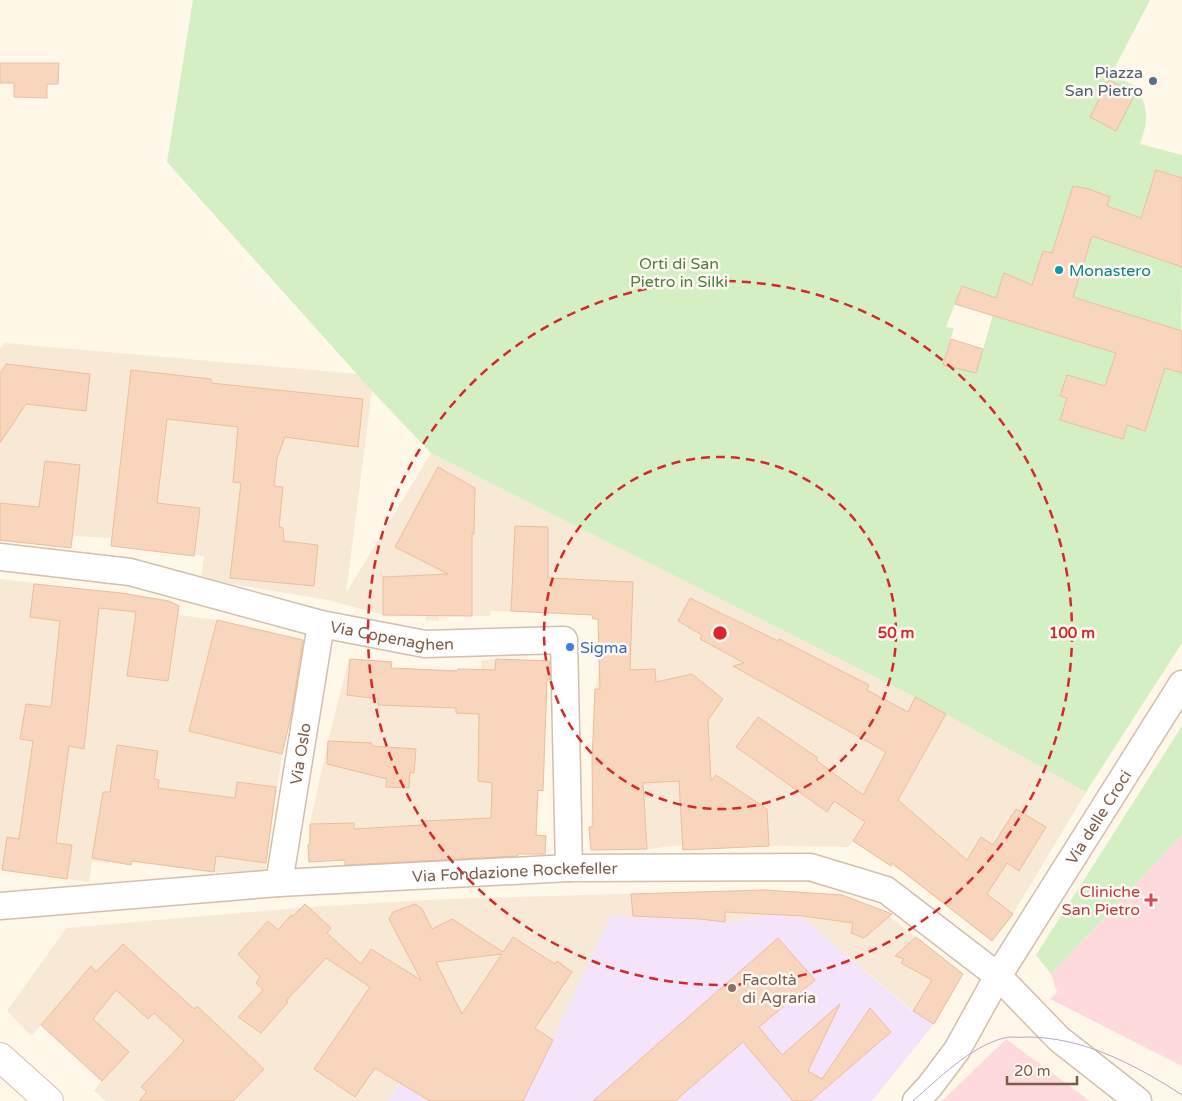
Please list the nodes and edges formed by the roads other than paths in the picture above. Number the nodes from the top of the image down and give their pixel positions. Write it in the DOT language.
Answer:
graph roads {
  1 [pos="0,558"];
  2 [pos="321,624"];
  3 [pos="1182,684"];
  4 [pos="569,868"];
  5 [pos="280,883"];
  6 [pos="0,906"];
  7 [pos="998,976"];
  8 [pos="0,1056"];
  9 [pos="49,1101"];
  10 [pos="916,1101"];
  11 [pos="1138,1101"];
  1 -- 2 [label="street, Via Copenaghen"];
  2 -- 4 [label="street, Via Copenaghen"];
  2 -- 5 [label="street, Via Oslo"];
  3 -- 7 [label="street, Via delle Croci"];
  4 -- 5 [label="street, Via Fondazione Rockefeller"];
  4 -- 7 [label="street, Via Fondazione Rockefeller"];
  5 -- 6 [label="street, Via Fondazione Rockefeller"];
  7 -- 10 [label="street, Via delle Croci"];
  7 -- 11 [label="street, Via Fondazione Rockefeller"];
  8 -- 9 [label="street"];
}
